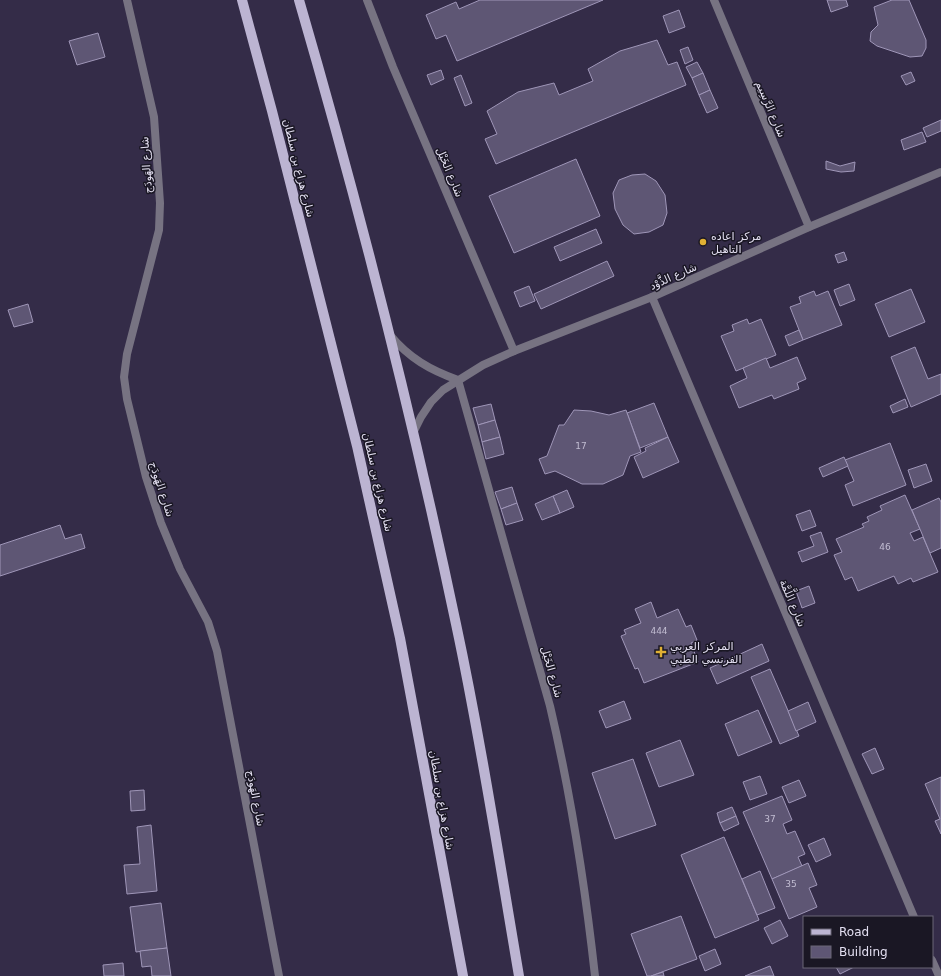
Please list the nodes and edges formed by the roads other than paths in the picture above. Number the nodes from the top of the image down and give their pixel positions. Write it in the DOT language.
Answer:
graph roads {
  1 [pos="127,0"];
  2 [pos="242,0"];
  3 [pos="299,0"];
  4 [pos="367,0"];
  5 [pos="714,0"];
  6 [pos="941,172"];
  7 [pos="809,227"];
  8 [pos="652,297"];
  9 [pos="388,334"];
  10 [pos="514,351"];
  11 [pos="458,380"];
  12 [pos="413,432"];
  13 [pos="914,916"];
  14 [pos="933,962"];
  15 [pos="279,976"];
  16 [pos="463,976"];
  17 [pos="519,976"];
  18 [pos="595,976"];
  19 [pos="939,976"];
  1 -- 15 [label="street, شارع الهَودَج"];
  2 -- 16 [label="main road, شارع هزاع بن سلطان"];
  3 -- 9 [label="main road"];
  4 -- 10 [label="street, شارع الخَيْل"];
  5 -- 7 [label="street, شارع الرَّسِيم"];
  6 -- 7 [label="street, شارع الذَّوْد"];
  7 -- 8 [label="street, شارع الذَّوْد"];
  8 -- 10 [label="street, شارع الذَّوْد"];
  8 -- 13 [label="street, شارع اللَّمَّة"];
  9 -- 11 [label="street"];
  9 -- 12 [label="main road"];
  10 -- 11 [label="street, شارع الذَّوْد"];
  11 -- 12 [label="street, شارع الذَّوْد"];
  11 -- 18 [label="street, شارع الخَيْل"];
  12 -- 17 [label="main road"];
  14 -- 19 [label="street"];
}
